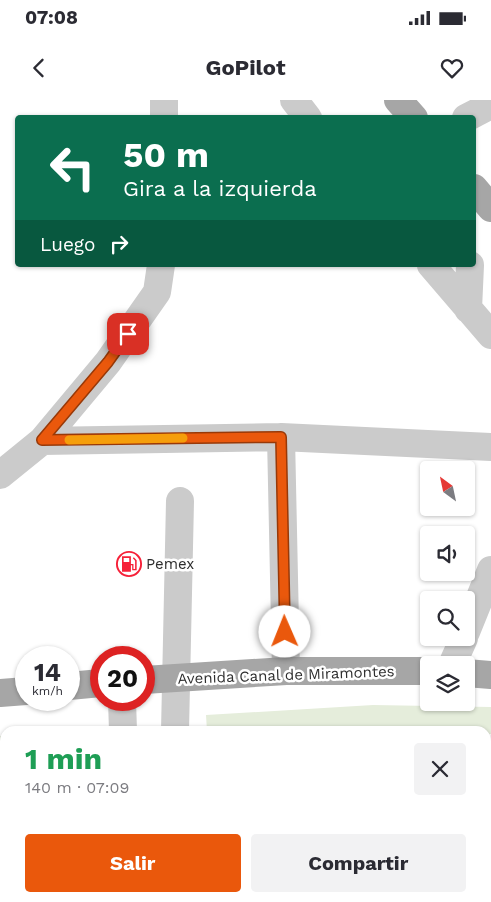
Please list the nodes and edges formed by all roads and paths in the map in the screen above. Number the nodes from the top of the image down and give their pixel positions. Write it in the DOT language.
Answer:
graph roads {
  1 [pos="164,100"];
  2 [pos="294,100"];
  3 [pos="398,100"];
  4 [pos="491,105"];
  5 [pos="164,115"];
  6 [pos="306,115"];
  7 [pos="411,115"];
  8 [pos="472,115"];
  9 [pos="476,190"];
  10 [pos="491,208"];
  11 [pos="161,267"];
  12 [pos="433,267"];
  13 [pos="470,267"];
  14 [pos="468,309"];
  15 [pos="491,335"];
  16 [pos="281,437"];
  17 [pos="42,440"];
  18 [pos="491,448"];
  19 [pos="0,475"];
  20 [pos="180,501"];
  21 [pos="491,570"];
  22 [pos="475,610"];
  23 [pos="420,671"];
  24 [pos="286,672"];
  25 [pos="475,674"];
  26 [pos="491,675"];
  27 [pos="175,678"];
  28 [pos="155,679"];
  29 [pos="15,692"];
  30 [pos="0,693"];
  31 [pos="122,711"];
  32 [pos="123,726"];
  33 [pos="175,726"];
  1 -- 5 [label="street"];
  2 -- 6 [label="street"];
  3 -- 7 [label="main road"];
  4 -- 8 [label="street"];
  9 -- 10 [label="main road"];
  11 -- 17 [label="street"];
  12 -- 14 [label="street"];
  13 -- 14 [label="street"];
  14 -- 15 [label="street"];
  16 -- 17 [label="street"];
  16 -- 18 [label="street"];
  16 -- 24 [label="street"];
  17 -- 19 [label="street"];
  20 -- 27 [label="street"];
  21 -- 22 [label="street"];
  23 -- 24 [label="main road, Avenida Canal de Miramontes"];
  24 -- 27 [label="main road, Avenida Canal de Miramontes"];
  25 -- 26 [label="main road"];
  27 -- 28 [label="main road, Avenida Canal de Miramontes"];
  27 -- 33 [label="street"];
  29 -- 30 [label="main road"];
  31 -- 32 [label="street"];
}
